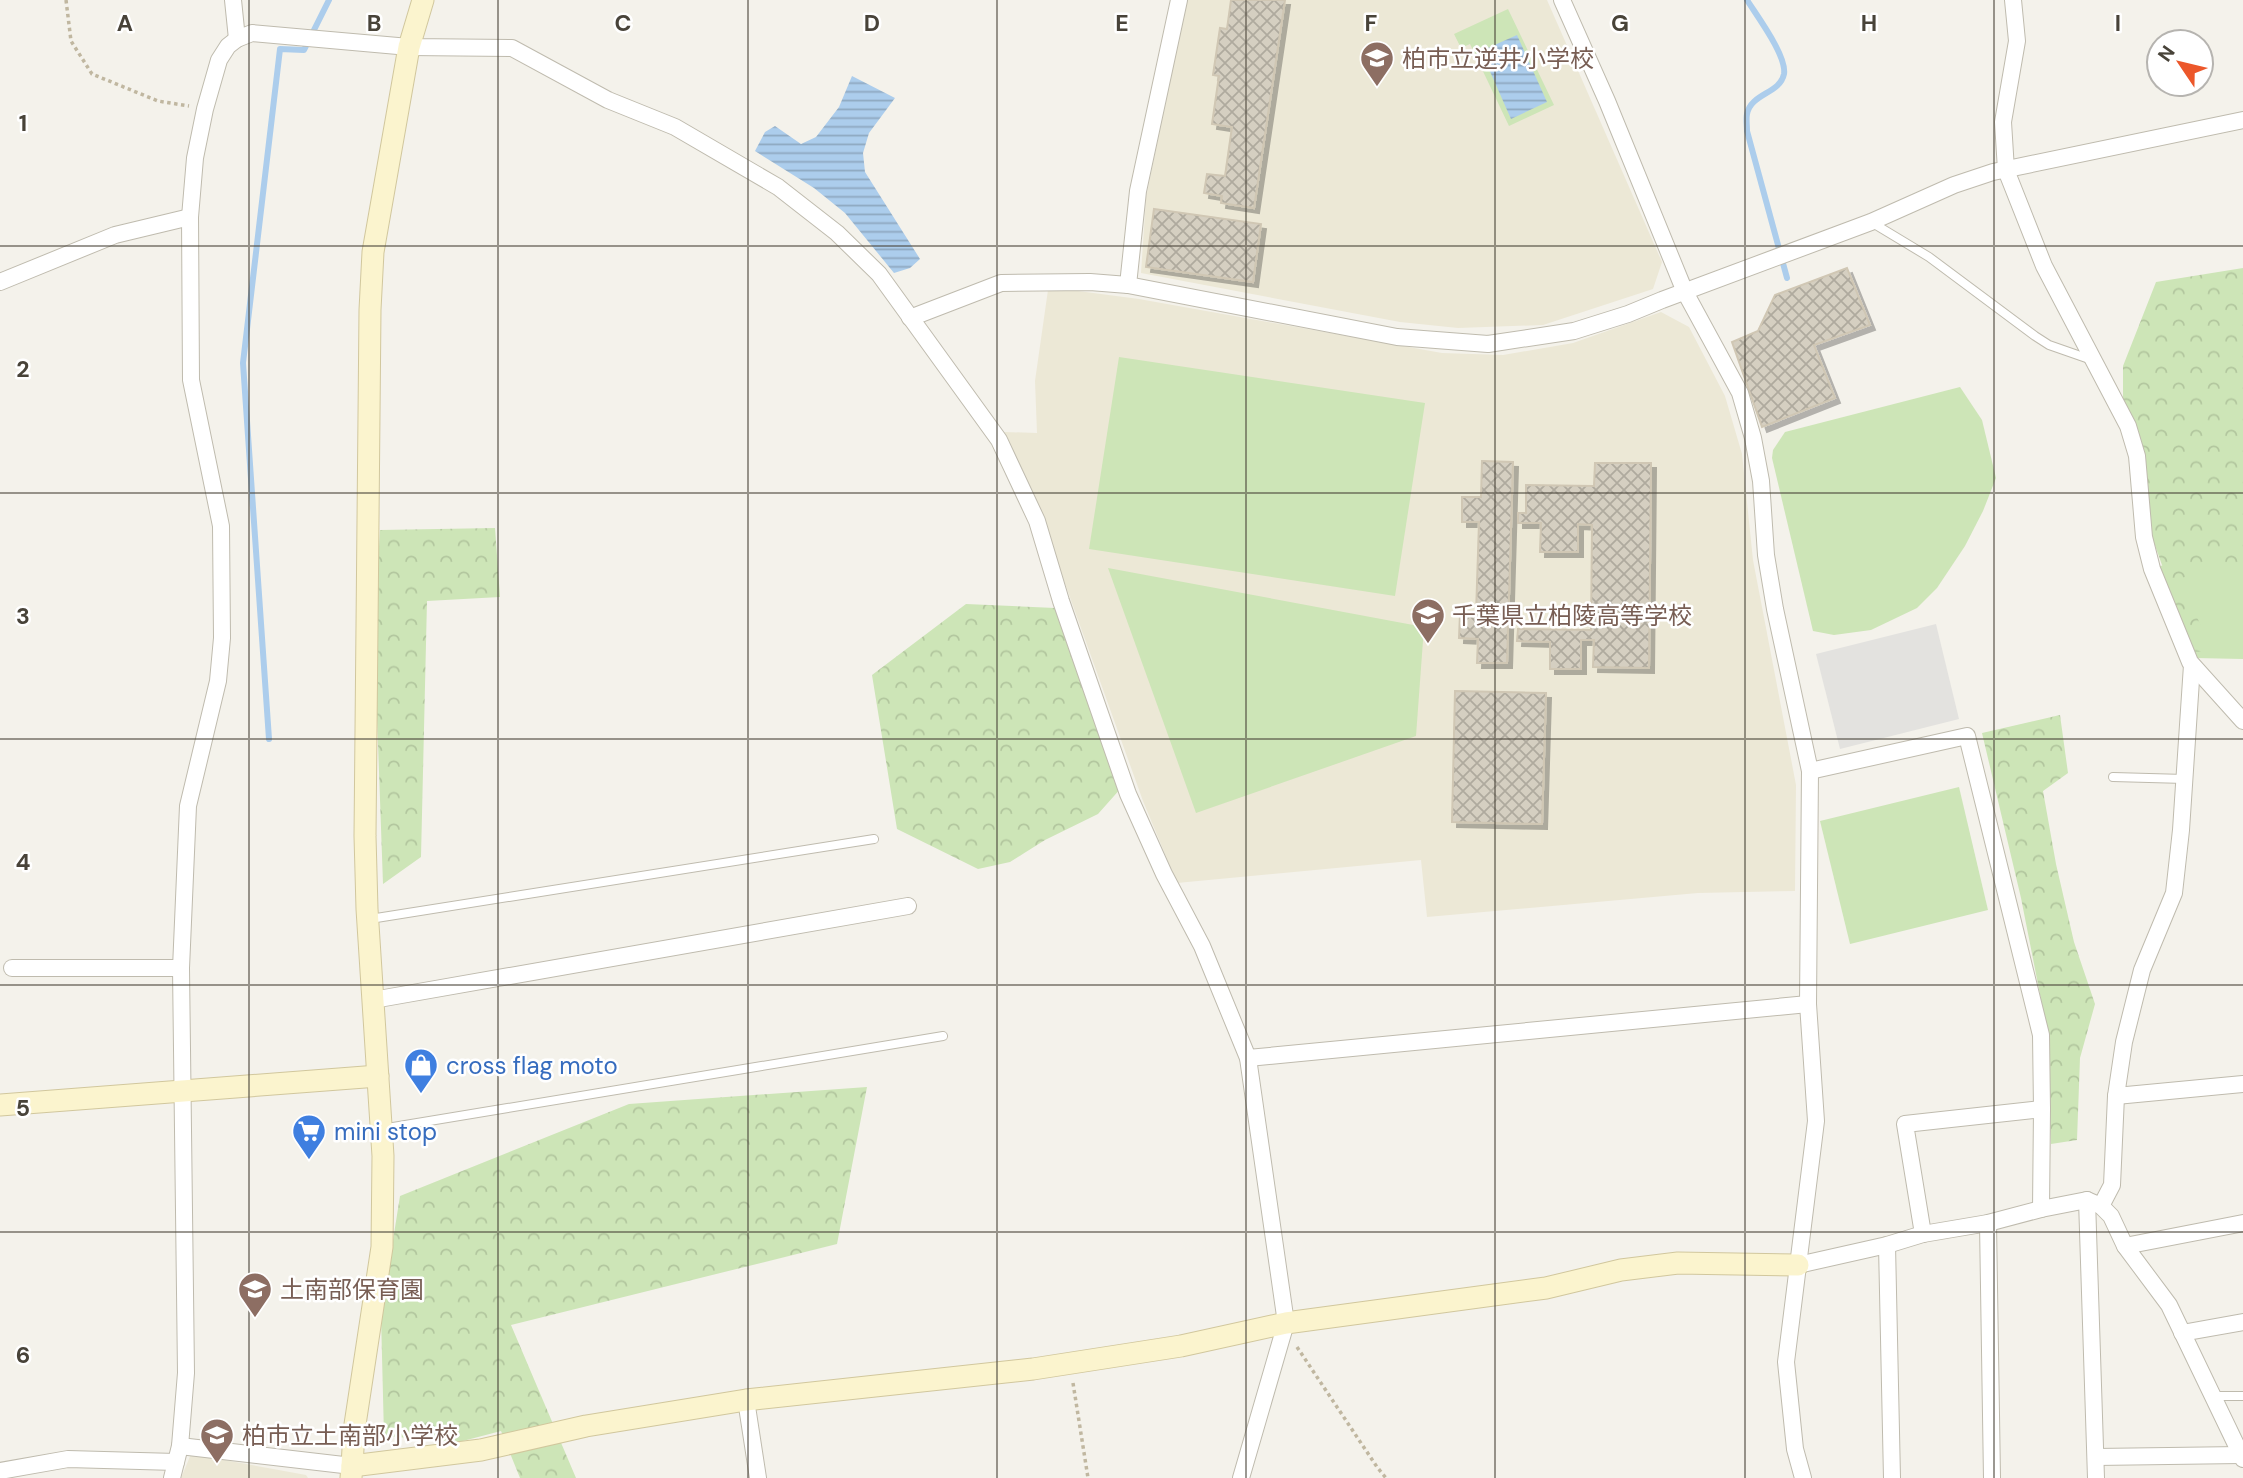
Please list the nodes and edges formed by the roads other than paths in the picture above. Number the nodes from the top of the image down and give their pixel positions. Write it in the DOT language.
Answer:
graph roads {
  1 [pos="233,0"];
  2 [pos="423,0"];
  3 [pos="1179,0"];
  4 [pos="1562,0"];
  5 [pos="2013,0"];
  6 [pos="237,39"];
  7 [pos="409,47"];
  8 [pos="2243,120"];
  9 [pos="2006,170"];
  10 [pos="190,217"];
  11 [pos="1871,222"];
  12 [pos="0,282"];
  13 [pos="1128,285"];
  14 [pos="1685,292"];
  15 [pos="910,318"];
  16 [pos="2094,360"];
  17 [pos="2192,665"];
  18 [pos="2243,721"];
  19 [pos="1810,771"];
  20 [pos="2113,777"];
  21 [pos="2185,779"];
  22 [pos="874,839"];
  23 [pos="908,906"];
  24 [pos="368,919"];
  25 [pos="12,968"];
  26 [pos="181,968"];
  27 [pos="373,1000"];
  28 [pos="1808,1003"];
  29 [pos="943,1036"];
  30 [pos="1248,1058"];
  31 [pos="378,1076"];
  32 [pos="2243,1084"];
  33 [pos="183,1092"];
  34 [pos="2116,1096"];
  35 [pos="0,1105"];
  36 [pos="2042,1109"];
  37 [pos="381,1129"];
  38 [pos="2094,1203"];
  39 [pos="2041,1209"];
  40 [pos="1988,1223"];
  41 [pos="2243,1223"];
  42 [pos="1923,1234"];
  43 [pos="1887,1245"];
  44 [pos="2125,1246"];
  45 [pos="1798,1265"];
  46 [pos="2243,1322"];
  47 [pos="1286,1323"];
  48 [pos="2182,1333"];
  49 [pos="2211,1396"];
  50 [pos="2243,1396"];
  51 [pos="746,1400"];
  52 [pos="180,1446"];
  53 [pos="2096,1457"];
  54 [pos="2242,1457"];
  55 [pos="174,1470"];
  56 [pos="0,1471"];
  57 [pos="352,1472"];
  58 [pos="758,1478"];
  59 [pos="1241,1478"];
  60 [pos="1803,1478"];
  61 [pos="1892,1478"];
  62 [pos="1992,1478"];
  63 [pos="2096,1478"];
  1 -- 6 [label="street"];
  2 -- 7 [label="street"];
  3 -- 13 [label="street"];
  4 -- 14 [label="street"];
  5 -- 9 [label="street"];
  6 -- 7 [label="street"];
  6 -- 10 [label="street"];
  7 -- 15 [label="street"];
  7 -- 24 [label="street"];
  8 -- 9 [label="street"];
  9 -- 11 [label="street"];
  9 -- 16 [label="street"];
  10 -- 12 [label="street"];
  10 -- 26 [label="street"];
  11 -- 14 [label="street"];
  11 -- 16 [label="lane"];
  13 -- 14 [label="street"];
  13 -- 15 [label="street"];
  14 -- 19 [label="street"];
  15 -- 30 [label="street"];
  16 -- 17 [label="street"];
  17 -- 18 [label="street"];
  17 -- 21 [label="street"];
  19 -- 28 [label="street"];
  19 -- 36 [label="street"];
  20 -- 21 [label="lane"];
  21 -- 34 [label="street"];
  22 -- 24 [label="lane"];
  23 -- 27 [label="street"];
  24 -- 27 [label="street"];
  25 -- 26 [label="street"];
  26 -- 33 [label="street"];
  27 -- 31 [label="street"];
  28 -- 30 [label="street"];
  28 -- 45 [label="street"];
  29 -- 37 [label="lane"];
  30 -- 47 [label="street"];
  31 -- 33 [label="street"];
  31 -- 37 [label="street"];
  32 -- 34 [label="street"];
  33 -- 35 [label="street"];
  33 -- 52 [label="street"];
  34 -- 38 [label="street"];
  36 -- 39 [label="street"];
  36 -- 42 [label="street"];
  37 -- 57 [label="street"];
  38 -- 39 [label="street"];
  38 -- 44 [label="street"];
  38 -- 53 [label="street"];
  39 -- 40 [label="street"];
  40 -- 42 [label="street"];
  40 -- 62 [label="street"];
  41 -- 44 [label="street"];
  42 -- 43 [label="street"];
  43 -- 45 [label="street"];
  43 -- 61 [label="street"];
  44 -- 48 [label="street"];
  45 -- 47 [label="street"];
  45 -- 60 [label="street"];
  46 -- 48 [label="street"];
  47 -- 51 [label="street"];
  47 -- 59 [label="street"];
  48 -- 49 [label="street"];
  49 -- 50 [label="lane"];
  49 -- 54 [label="street"];
  51 -- 57 [label="street"];
  51 -- 58 [label="street"];
  52 -- 55 [label="street"];
  52 -- 57 [label="street"];
  53 -- 54 [label="street"];
  53 -- 63 [label="street"];
  55 -- 56 [label="street"];
}
